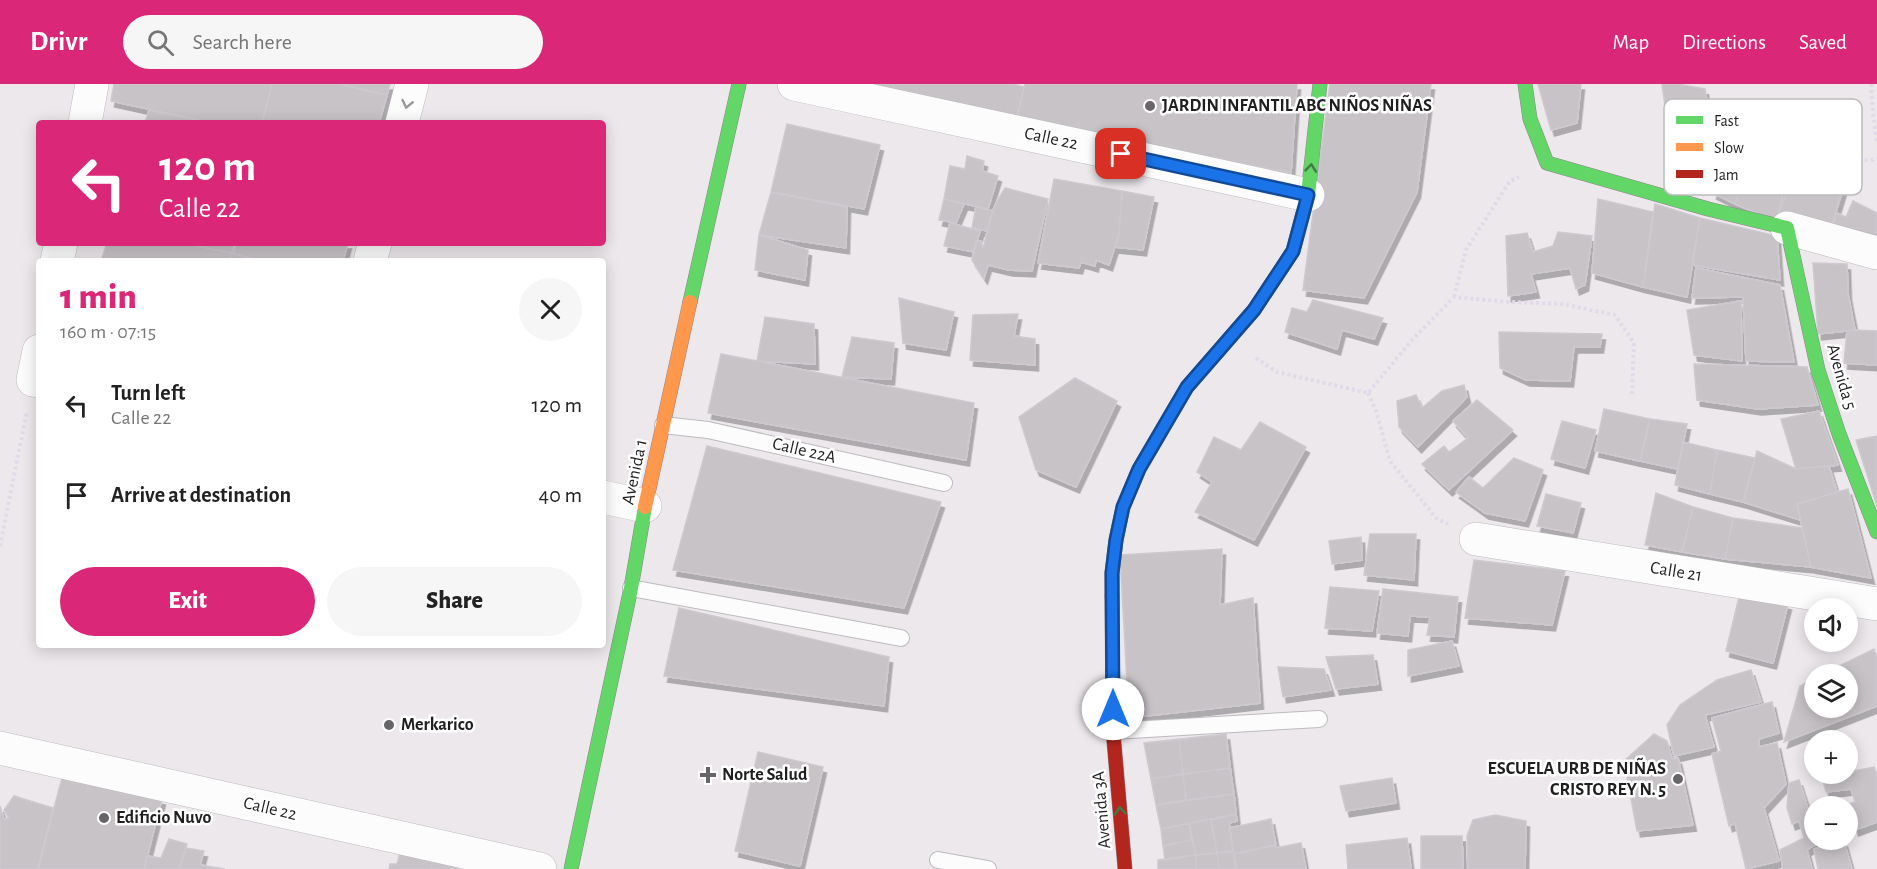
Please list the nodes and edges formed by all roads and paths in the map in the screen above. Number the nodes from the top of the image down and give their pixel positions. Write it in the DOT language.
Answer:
graph roads {
  1 [pos="92,84"];
  2 [pos="411,84"];
  3 [pos="739,84"];
  4 [pos="794,84"];
  5 [pos="1320,84"];
  6 [pos="1525,84"];
  7 [pos="1871,84"];
  8 [pos="86,120"];
  9 [pos="403,120"];
  10 [pos="1877,143"];
  11 [pos="1877,159"];
  12 [pos="1862,161"];
  13 [pos="1547,163"];
  14 [pos="1308,195"];
  15 [pos="1786,228"];
  16 [pos="1877,253"];
  17 [pos="1454,297"];
  18 [pos="1228,339"];
  19 [pos="36,376"];
  20 [pos="1368,393"];
  21 [pos="1632,394"];
  22 [pos="663,425"];
  23 [pos="944,483"];
  24 [pos="606,498"];
  25 [pos="645,506"];
  26 [pos="1877,532"];
  27 [pos="1476,539"];
  28 [pos="0,546"];
  29 [pos="631,588"];
  30 [pos="1877,604"];
  31 [pos="901,638"];
  32 [pos="1319,718"];
  33 [pos="1113,731"];
  34 [pos="0,748"];
  35 [pos="938,860"];
  36 [pos="540,869"];
  37 [pos="571,869"];
  38 [pos="988,869"];
  39 [pos="1125,869"];
  1 -- 8 [label="street"];
  2 -- 9 [label="street, one-way"];
  3 -- 22 [label="street, Avenida 1"];
  4 -- 14 [label="street, Calle 22"];
  14 -- 5 [label="street, Avenida 3A, one-way"];
  6 -- 13 [label="street"];
  7 -- 10 [label="path"];
  11 -- 12 [label="path"];
  13 -- 15 [label="street"];
  13 -- 17 [label="path"];
  14 -- 18 [label="street, Avenida 3A"];
  15 -- 16 [label="street"];
  15 -- 26 [label="street, Avenida 5"];
  17 -- 20 [label="path"];
  17 -- 21 [label="path"];
  18 -- 20 [label="path"];
  18 -- 33 [label="street, Avenida 3A"];
  19 -- 28 [label="path"];
  20 -- 27 [label="path"];
  22 -- 23 [label="lane, Calle 22A"];
  22 -- 25 [label="street, Avenida 1"];
  24 -- 25 [label="street"];
  25 -- 29 [label="street, Avenida 1"];
  27 -- 30 [label="street, Calle 21"];
  29 -- 31 [label="lane"];
  29 -- 37 [label="street, Avenida 1"];
  32 -- 33 [label="lane"];
  39 -- 33 [label="street, Avenida 3A, one-way"];
  34 -- 36 [label="street, Calle 22"];
  35 -- 38 [label="lane"];
}
